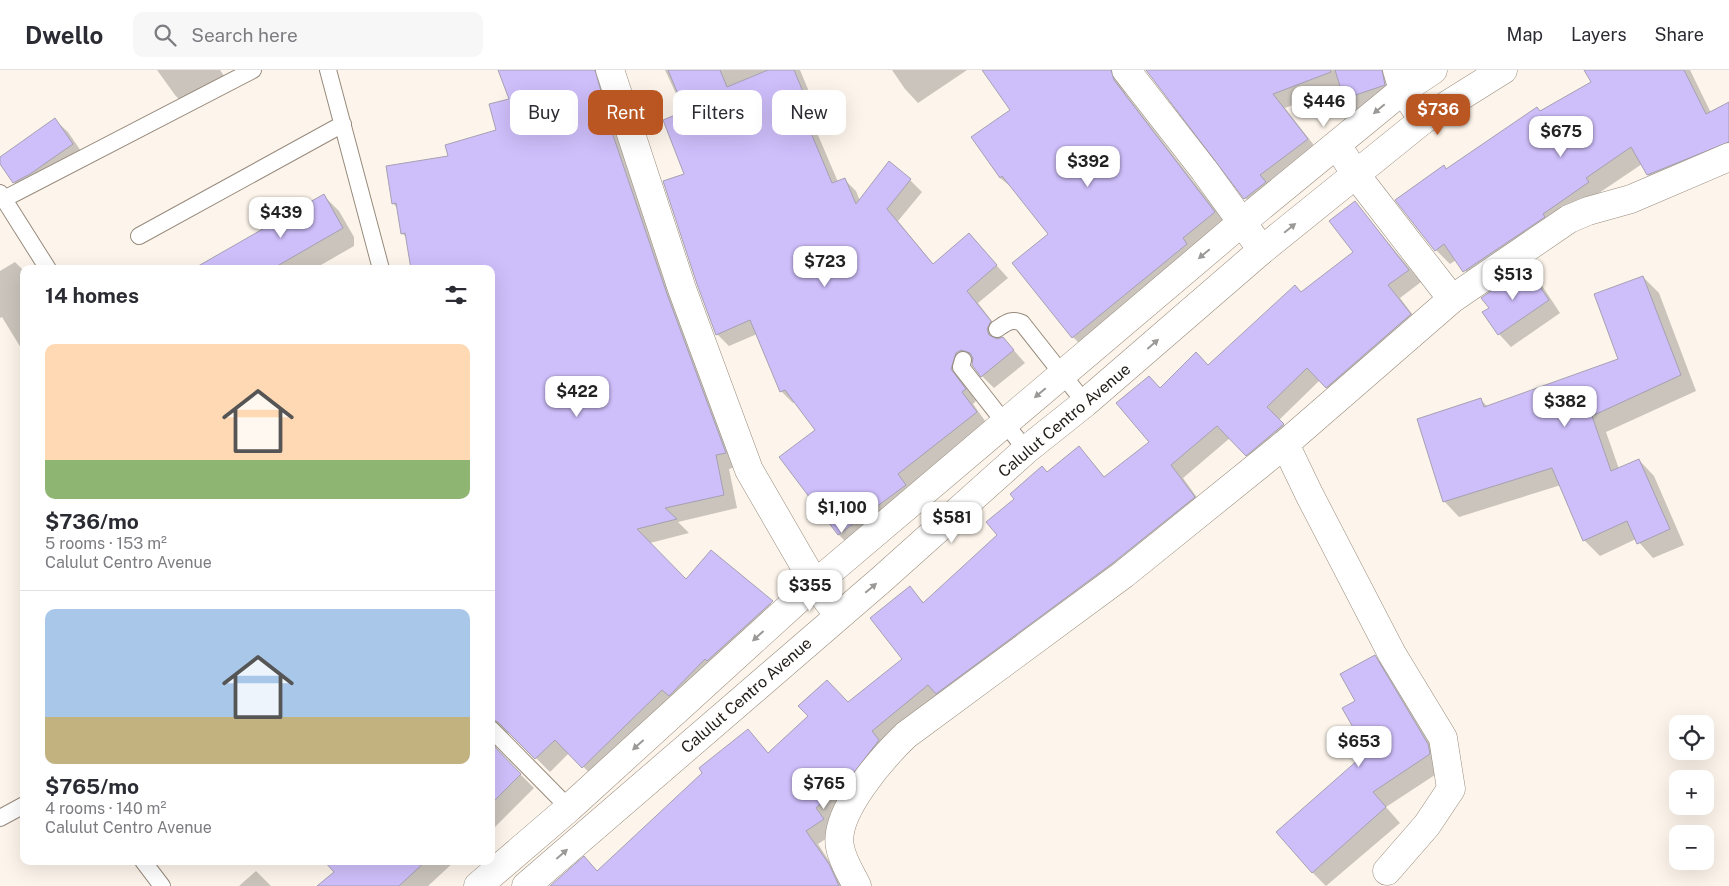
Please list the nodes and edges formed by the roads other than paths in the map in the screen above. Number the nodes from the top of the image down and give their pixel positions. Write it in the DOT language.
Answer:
graph roads {
  1 [pos="253,70"];
  2 [pos="328,70"];
  3 [pos="610,70"];
  4 [pos="1126,70"];
  5 [pos="1433,70"];
  6 [pos="1502,70"];
  7 [pos="1400,80"];
  8 [pos="1423,120"];
  9 [pos="343,124"];
  10 [pos="1336,145"];
  11 [pos="1729,157"];
  12 [pos="1356,175"];
  13 [pos="1,197"];
  14 [pos="1241,222"];
  15 [pos="139,236"];
  16 [pos="1262,250"];
  17 [pos="45,265"];
  18 [pos="380,265"];
  19 [pos="1452,300"];
  20 [pos="997,329"];
  21 [pos="963,360"];
  22 [pos="1062,374"];
  23 [pos="1085,403"];
  24 [pos="1003,423"];
  25 [pos="1285,444"];
  26 [pos="1026,450"];
  27 [pos="815,584"];
  28 [pos="839,616"];
  29 [pos="495,733"];
  30 [pos="569,808"];
  31 [pos="146,865"];
  32 [pos="1387,872"];
  33 [pos="162,886"];
  34 [pos="478,886"];
  35 [pos="526,886"];
  36 [pos="856,886"];
  1 -- 13 [label="lane"];
  2 -- 9 [label="lane"];
  3 -- 27 [label="street"];
  4 -- 14 [label="street"];
  5 -- 7 [label="street, Calulut Centro Avenue"];
  6 -- 8 [label="street, Calulut Centro Avenue"];
  7 -- 8 [label="street"];
  7 -- 10 [label="street, Calulut Centro Avenue, one-way"];
  8 -- 12 [label="street, Calulut Centro Avenue"];
  9 -- 15 [label="lane"];
  9 -- 18 [label="lane"];
  10 -- 12 [label="street"];
  10 -- 14 [label="street, Calulut Centro Avenue"];
  11 -- 19 [label="street"];
  16 -- 12 [label="street, Calulut Centro Avenue, one-way"];
  12 -- 19 [label="street"];
  13 -- 17 [label="lane"];
  14 -- 16 [label="street"];
  14 -- 22 [label="street, Calulut Centro Avenue, one-way"];
  23 -- 16 [label="street, Calulut Centro Avenue, one-way"];
  19 -- 25 [label="street"];
  20 -- 22 [label="lane"];
  21 -- 24 [label="lane"];
  22 -- 23 [label="lane"];
  22 -- 24 [label="street, Calulut Centro Avenue, one-way"];
  23 -- 26 [label="street, Calulut Centro Avenue"];
  24 -- 26 [label="lane"];
  24 -- 27 [label="street, Calulut Centro Avenue"];
  25 -- 32 [label="street"];
  25 -- 36 [label="street"];
  28 -- 26 [label="street, Calulut Centro Avenue, one-way"];
  27 -- 28 [label="street"];
  27 -- 30 [label="street, Calulut Centro Avenue, one-way"];
  35 -- 28 [label="street, Calulut Centro Avenue, one-way"];
  29 -- 30 [label="lane"];
  30 -- 34 [label="street, Calulut Centro Avenue"];
  31 -- 33 [label="lane"];
}
